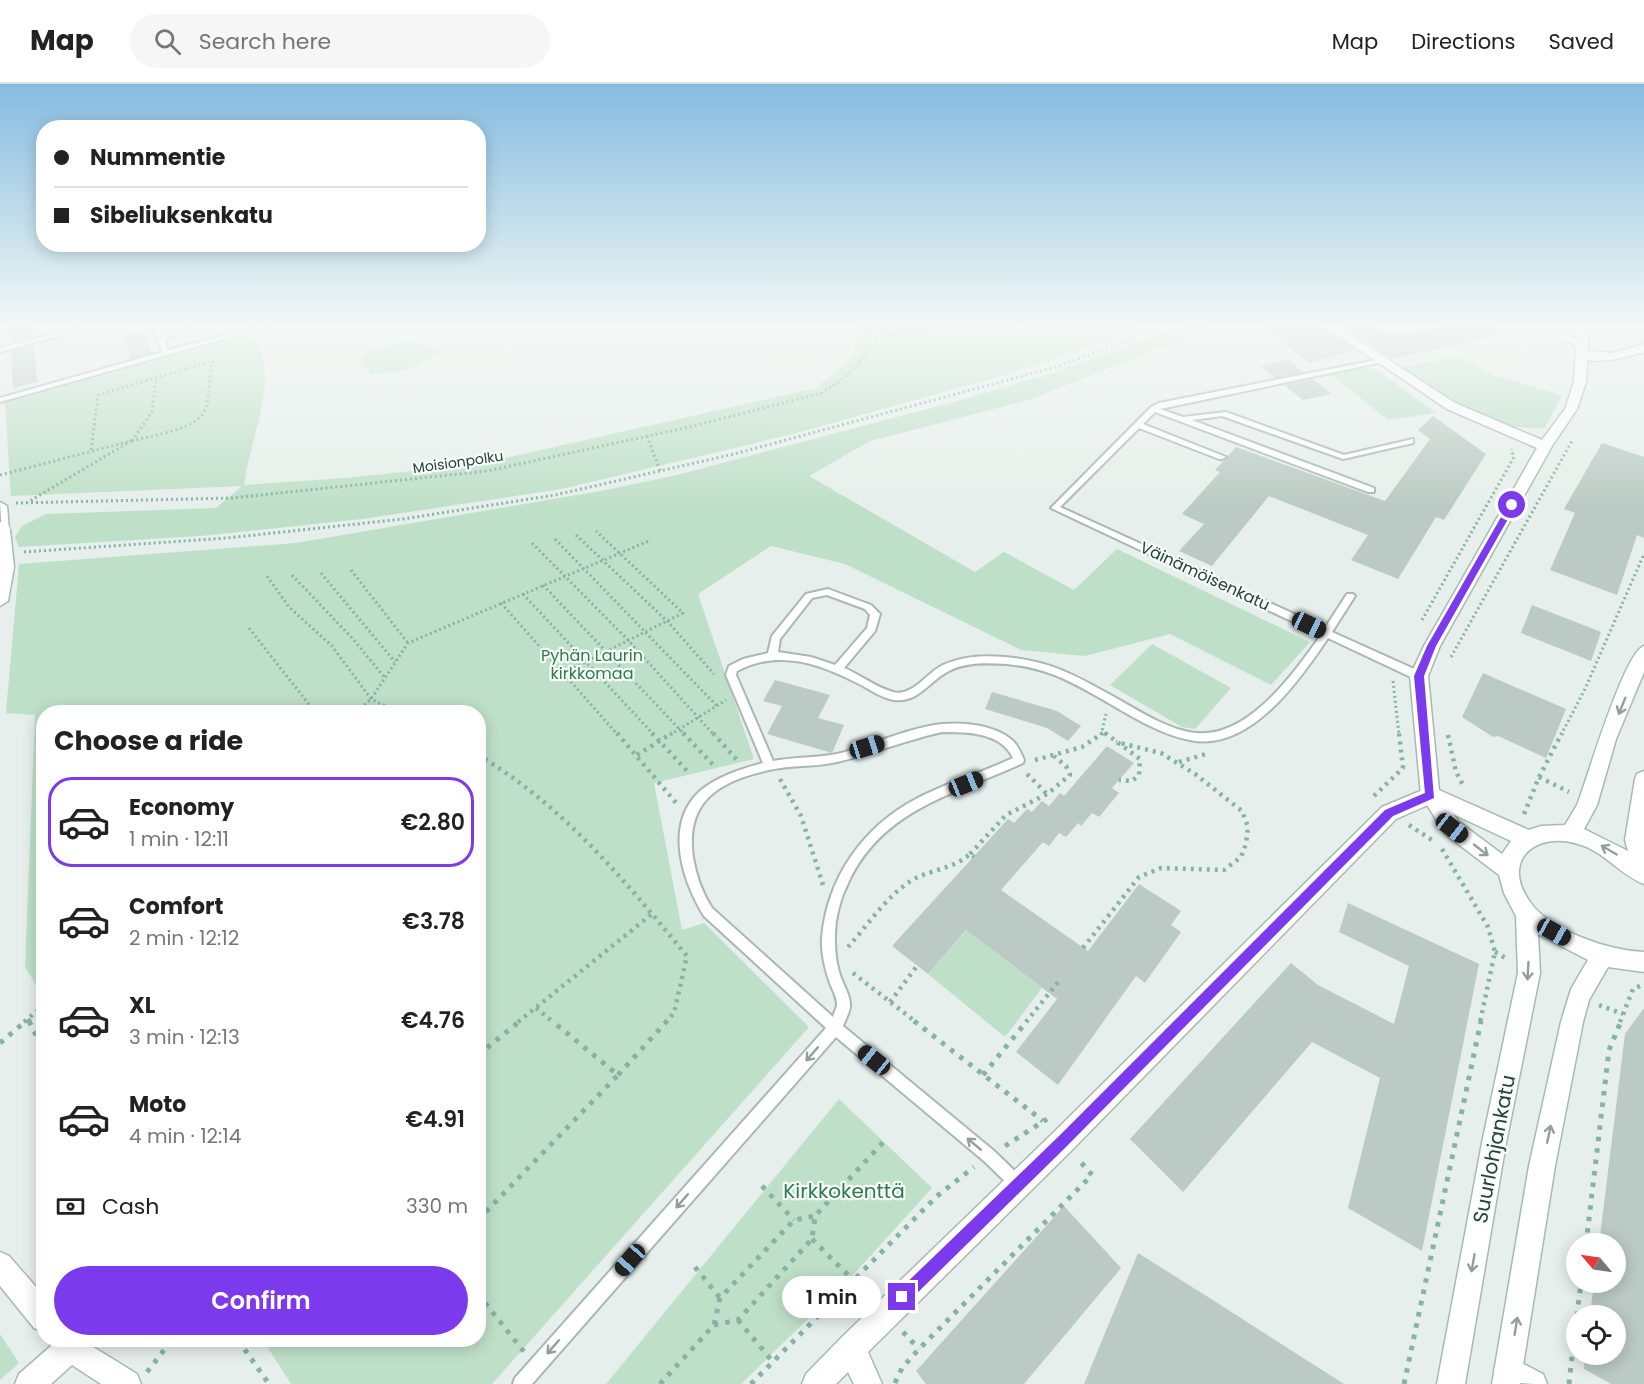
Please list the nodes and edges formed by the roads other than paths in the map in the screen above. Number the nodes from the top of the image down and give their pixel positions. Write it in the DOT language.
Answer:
graph roads {
  1 [pos="47,387"];
  2 [pos="1252,387"];
  3 [pos="1421,387"];
  4 [pos="1578,387"];
  5 [pos="0,400"];
  6 [pos="1154,409"];
  7 [pos="1182,419"];
  8 [pos="1138,425"];
  9 [pos="1410,441"];
  10 [pos="1545,446"];
  11 [pos="1222,457"];
  12 [pos="1371,490"];
  13 [pos="5,504"];
  14 [pos="1350,596"];
  15 [pos="0,602"];
  16 [pos="1327,633"];
  17 [pos="1644,652"];
  18 [pos="773,656"];
  19 [pos="837,669"];
  20 [pos="1419,676"];
  21 [pos="770,766"];
  22 [pos="1644,779"];
  23 [pos="1431,795"];
  24 [pos="1525,828"];
  25 [pos="1570,833"];
  26 [pos="1508,870"];
  27 [pos="1644,875"];
  28 [pos="1526,913"];
  29 [pos="1602,957"];
  30 [pos="1644,962"];
  31 [pos="835,1028"];
  32 [pos="1017,1183"];
  33 [pos="0,1265"];
  34 [pos="36,1308"];
  35 [pos="63,1347"];
  36 [pos="72,1347"];
  37 [pos="852,1347"];
  38 [pos="1516,1379"];
  39 [pos="136,1380"];
  40 [pos="29,1384"];
  41 [pos="521,1384"];
  42 [pos="816,1384"];
  43 [pos="868,1384"];
  44 [pos="1451,1384"];
  1 -- 5 [label="lane"];
  2 -- 6 [label="lane"];
  3 -- 10 [label="street"];
  4 -- 10 [label="street"];
  6 -- 7 [label="lane"];
  6 -- 8 [label="lane"];
  7 -- 9 [label="lane"];
  7 -- 12 [label="lane"];
  8 -- 11 [label="lane"];
  8 -- 16 [label="lane, Väinämöisenkatu"];
  10 -- 20 [label="street"];
  13 -- 15 [label="street, bridge"];
  14 -- 16 [label="lane"];
  16 -- 19 [label="lane"];
  16 -- 20 [label="lane, Väinämöisenkatu"];
  17 -- 25 [label="street, one-way"];
  18 -- 19 [label="lane"];
  18 -- 19 [label="lane"];
  18 -- 21 [label="lane"];
  20 -- 23 [label="street"];
  21 -- 31 [label="lane"];
  21 -- 31 [label="lane"];
  22 -- 27 [label="street"];
  23 -- 24 [label="street"];
  23 -- 26 [label="street, one-way"];
  23 -- 32 [label="street"];
  24 -- 25 [label="street"];
  24 -- 26 [label="street"];
  27 -- 25 [label="street, one-way"];
  26 -- 28 [label="street"];
  28 -- 29 [label="street"];
  28 -- 44 [label="street, Suurlohjankatu, one-way"];
  29 -- 30 [label="street"];
  38 -- 29 [label="street, one-way"];
  32 -- 31 [label="lane, one-way"];
  31 -- 41 [label="lane, one-way"];
  32 -- 37 [label="street"];
  33 -- 34 [label="street"];
  35 -- 40 [label="street"];
  36 -- 39 [label="street"];
  37 -- 42 [label="street"];
  37 -- 43 [label="street"];
}
